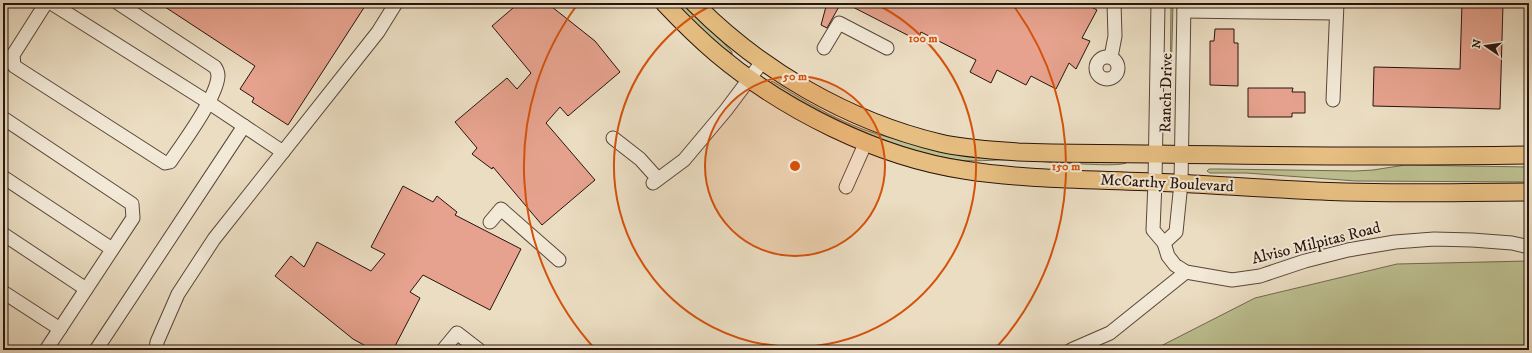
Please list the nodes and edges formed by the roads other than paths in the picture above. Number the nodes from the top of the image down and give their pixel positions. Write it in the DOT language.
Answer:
graph roads {
  1 [pos="46,3"];
  2 [pos="51,3"];
  3 [pos="118,3"];
  4 [pos="396,3"];
  5 [pos="664,3"];
  6 [pos="694,3"];
  7 [pos="1114,3"];
  8 [pos="1158,3"];
  9 [pos="1184,7"];
  10 [pos="1299,8"];
  11 [pos="1336,8"];
  12 [pos="824,48"];
  13 [pos="887,48"];
  14 [pos="1111,57"];
  15 [pos="762,62"];
  16 [pos="750,79"];
  17 [pos="1333,100"];
  18 [pos="208,102"];
  19 [pos="3,118"];
  20 [pos="244,126"];
  21 [pos="613,138"];
  22 [pos="866,142"];
  23 [pos="282,152"];
  24 [pos="1155,154"];
  25 [pos="1182,155"];
  26 [pos="1529,155"];
  27 [pos="3,176"];
  28 [pos="1155,182"];
  29 [pos="1181,183"];
  30 [pos="846,187"];
  31 [pos="1529,192"];
  32 [pos="490,222"];
  33 [pos="3,234"];
  34 [pos="1164,243"];
  35 [pos="1529,247"];
  36 [pos="112,249"];
  37 [pos="559,260"];
  38 [pos="1186,272"];
  39 [pos="86,289"];
  40 [pos="3,292"];
  41 [pos="60,329"];
  42 [pos="155,347"];
  43 [pos="46,350"];
  44 [pos="96,350"];
  45 [pos="443,350"];
  46 [pos="479,350"];
  47 [pos="1071,350"];
  1 -- 18 [label="street"];
  2 -- 18 [label="street"];
  3 -- 18 [label="street"];
  4 -- 23 [label="street"];
  5 -- 16 [label="main road, McCarthy Boulevard"];
  6 -- 15 [label="main road, McCarthy Boulevard"];
  7 -- 14 [label="street"];
  8 -- 24 [label="street, Ranch Drive"];
  9 -- 10 [label="street"];
  9 -- 25 [label="street, Ranch Drive"];
  10 -- 11 [label="street"];
  11 -- 17 [label="street"];
  12 -- 13 [label="street"];
  15 -- 16 [label="street"];
  15 -- 24 [label="main road, McCarthy Boulevard"];
  16 -- 21 [label="street"];
  16 -- 22 [label="main road, McCarthy Boulevard"];
  18 -- 20 [label="street"];
  19 -- 36 [label="street"];
  20 -- 23 [label="street"];
  20 -- 44 [label="street"];
  22 -- 28 [label="main road, McCarthy Boulevard"];
  22 -- 30 [label="street"];
  23 -- 42 [label="street"];
  24 -- 25 [label="main road, McCarthy Boulevard"];
  24 -- 28 [label="street, Ranch Drive"];
  25 -- 26 [label="main road, McCarthy Boulevard"];
  25 -- 29 [label="street, Ranch Drive"];
  27 -- 36 [label="street"];
  28 -- 29 [label="main road, McCarthy Boulevard"];
  28 -- 34 [label="street, Ranch Drive"];
  29 -- 31 [label="main road, McCarthy Boulevard"];
  29 -- 34 [label="street, Ranch Drive"];
  32 -- 37 [label="street"];
  33 -- 39 [label="street"];
  34 -- 38 [label="street, Ranch Drive"];
  35 -- 38 [label="street, Alviso Milpitas Road"];
  36 -- 39 [label="street"];
  38 -- 47 [label="street"];
  39 -- 41 [label="street"];
  40 -- 41 [label="street"];
  41 -- 43 [label="street"];
  45 -- 46 [label="street"];
}
